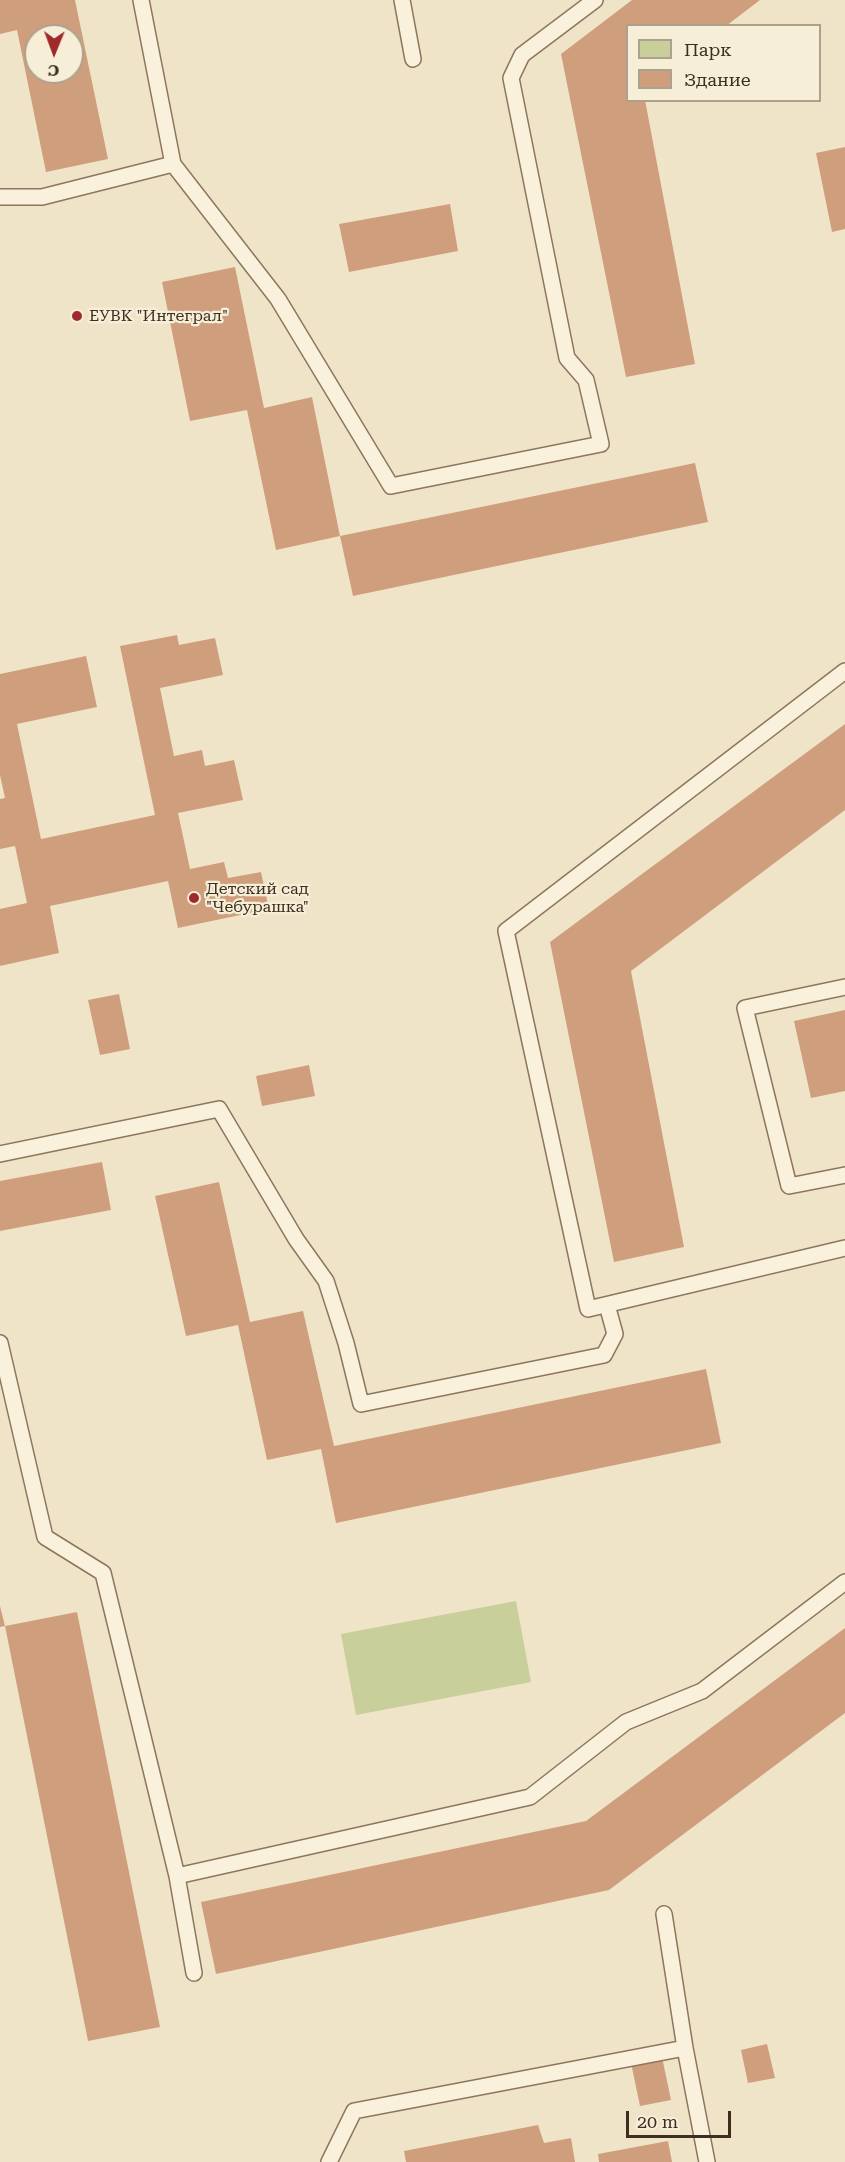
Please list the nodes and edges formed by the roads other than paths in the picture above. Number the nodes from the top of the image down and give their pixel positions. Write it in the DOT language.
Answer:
graph roads {
  1 [pos="141,0"];
  2 [pos="402,0"];
  3 [pos="595,0"];
  4 [pos="413,59"];
  5 [pos="173,164"];
  6 [pos="0,197"];
  7 [pos="845,671"];
  8 [pos="845,987"];
  9 [pos="0,1154"];
  10 [pos="845,1175"];
  11 [pos="845,1248"];
  12 [pos="606,1305"];
  13 [pos="0,1343"];
  14 [pos="845,1582"];
  15 [pos="177,1876"];
  16 [pos="664,1914"];
  17 [pos="194,1973"];
  18 [pos="685,2048"];
  19 [pos="329,2162"];
  20 [pos="707,2162"];
  1 -- 5 [label="lane"];
  2 -- 4 [label="lane"];
  3 -- 5 [label="lane"];
  5 -- 6 [label="lane"];
  7 -- 12 [label="lane"];
  8 -- 10 [label="lane"];
  9 -- 12 [label="lane"];
  11 -- 12 [label="lane"];
  13 -- 15 [label="lane"];
  14 -- 15 [label="lane"];
  15 -- 17 [label="lane"];
  16 -- 18 [label="lane"];
  18 -- 19 [label="lane"];
  18 -- 20 [label="lane"];
}
